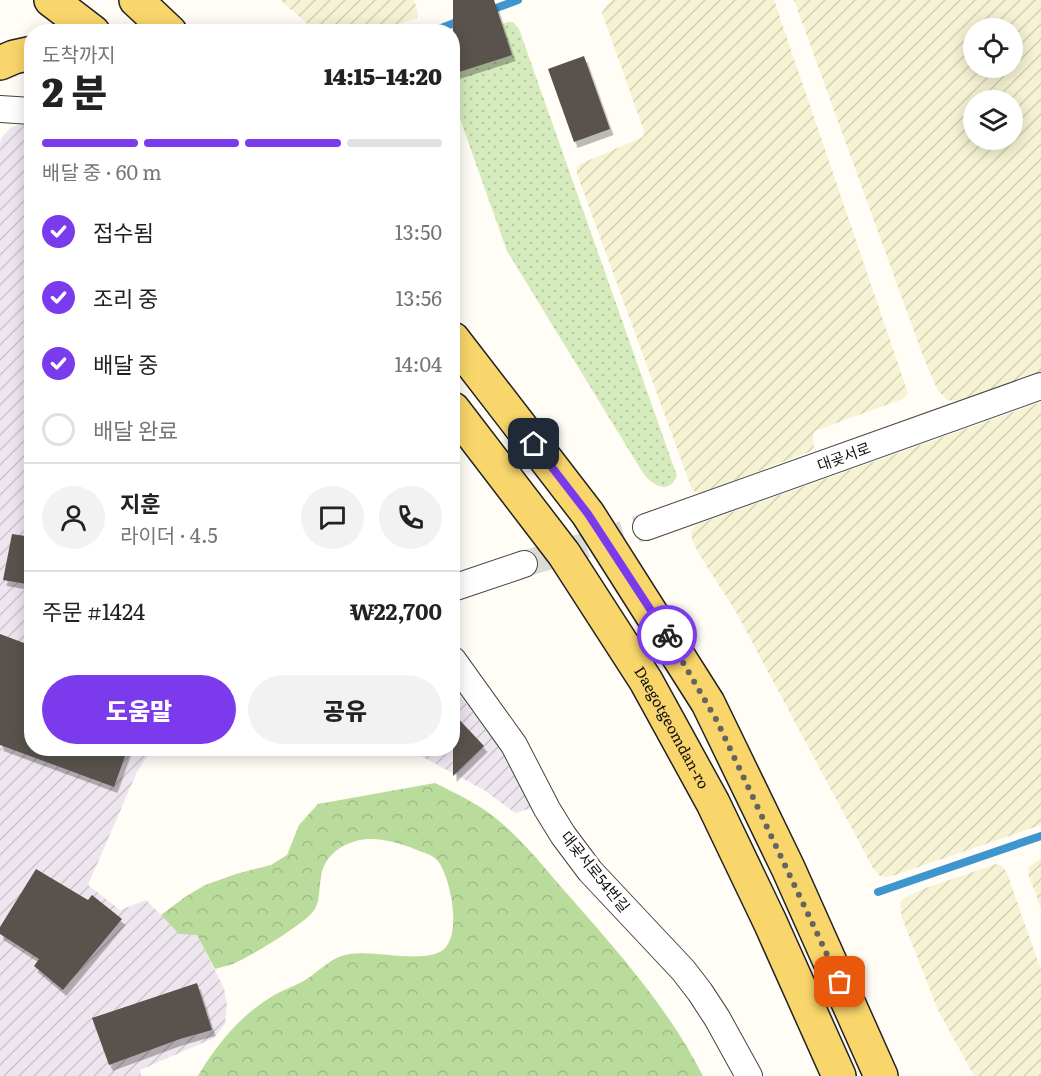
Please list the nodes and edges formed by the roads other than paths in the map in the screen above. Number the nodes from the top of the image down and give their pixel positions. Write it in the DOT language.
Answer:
graph roads {
  1 [pos="51,0"];
  2 [pos="136,0"];
  3 [pos="82,24"];
  4 [pos="162,24"];
  5 [pos="24,55"];
  6 [pos="0,63"];
  7 [pos="0,109"];
  8 [pos="24,110"];
  9 [pos="460,348"];
  10 [pos="1041,387"];
  11 [pos="460,418"];
  12 [pos="646,527"];
  13 [pos="524,564"];
  14 [pos="460,586"];
  15 [pos="460,670"];
  16 [pos="749,1076"];
  17 [pos="839,1076"];
  18 [pos="881,1076"];
  1 -- 3 [label="main road"];
  2 -- 4 [label="main road"];
  5 -- 6 [label="main road"];
  7 -- 8 [label="lane"];
  9 -- 18 [label="main road"];
  10 -- 12 [label="lane, 대곶서로"];
  11 -- 17 [label="main road, Daegotgeomdan-ro"];
  13 -- 14 [label="lane"];
  15 -- 16 [label="lane, 대곶서로54번길"];
}
